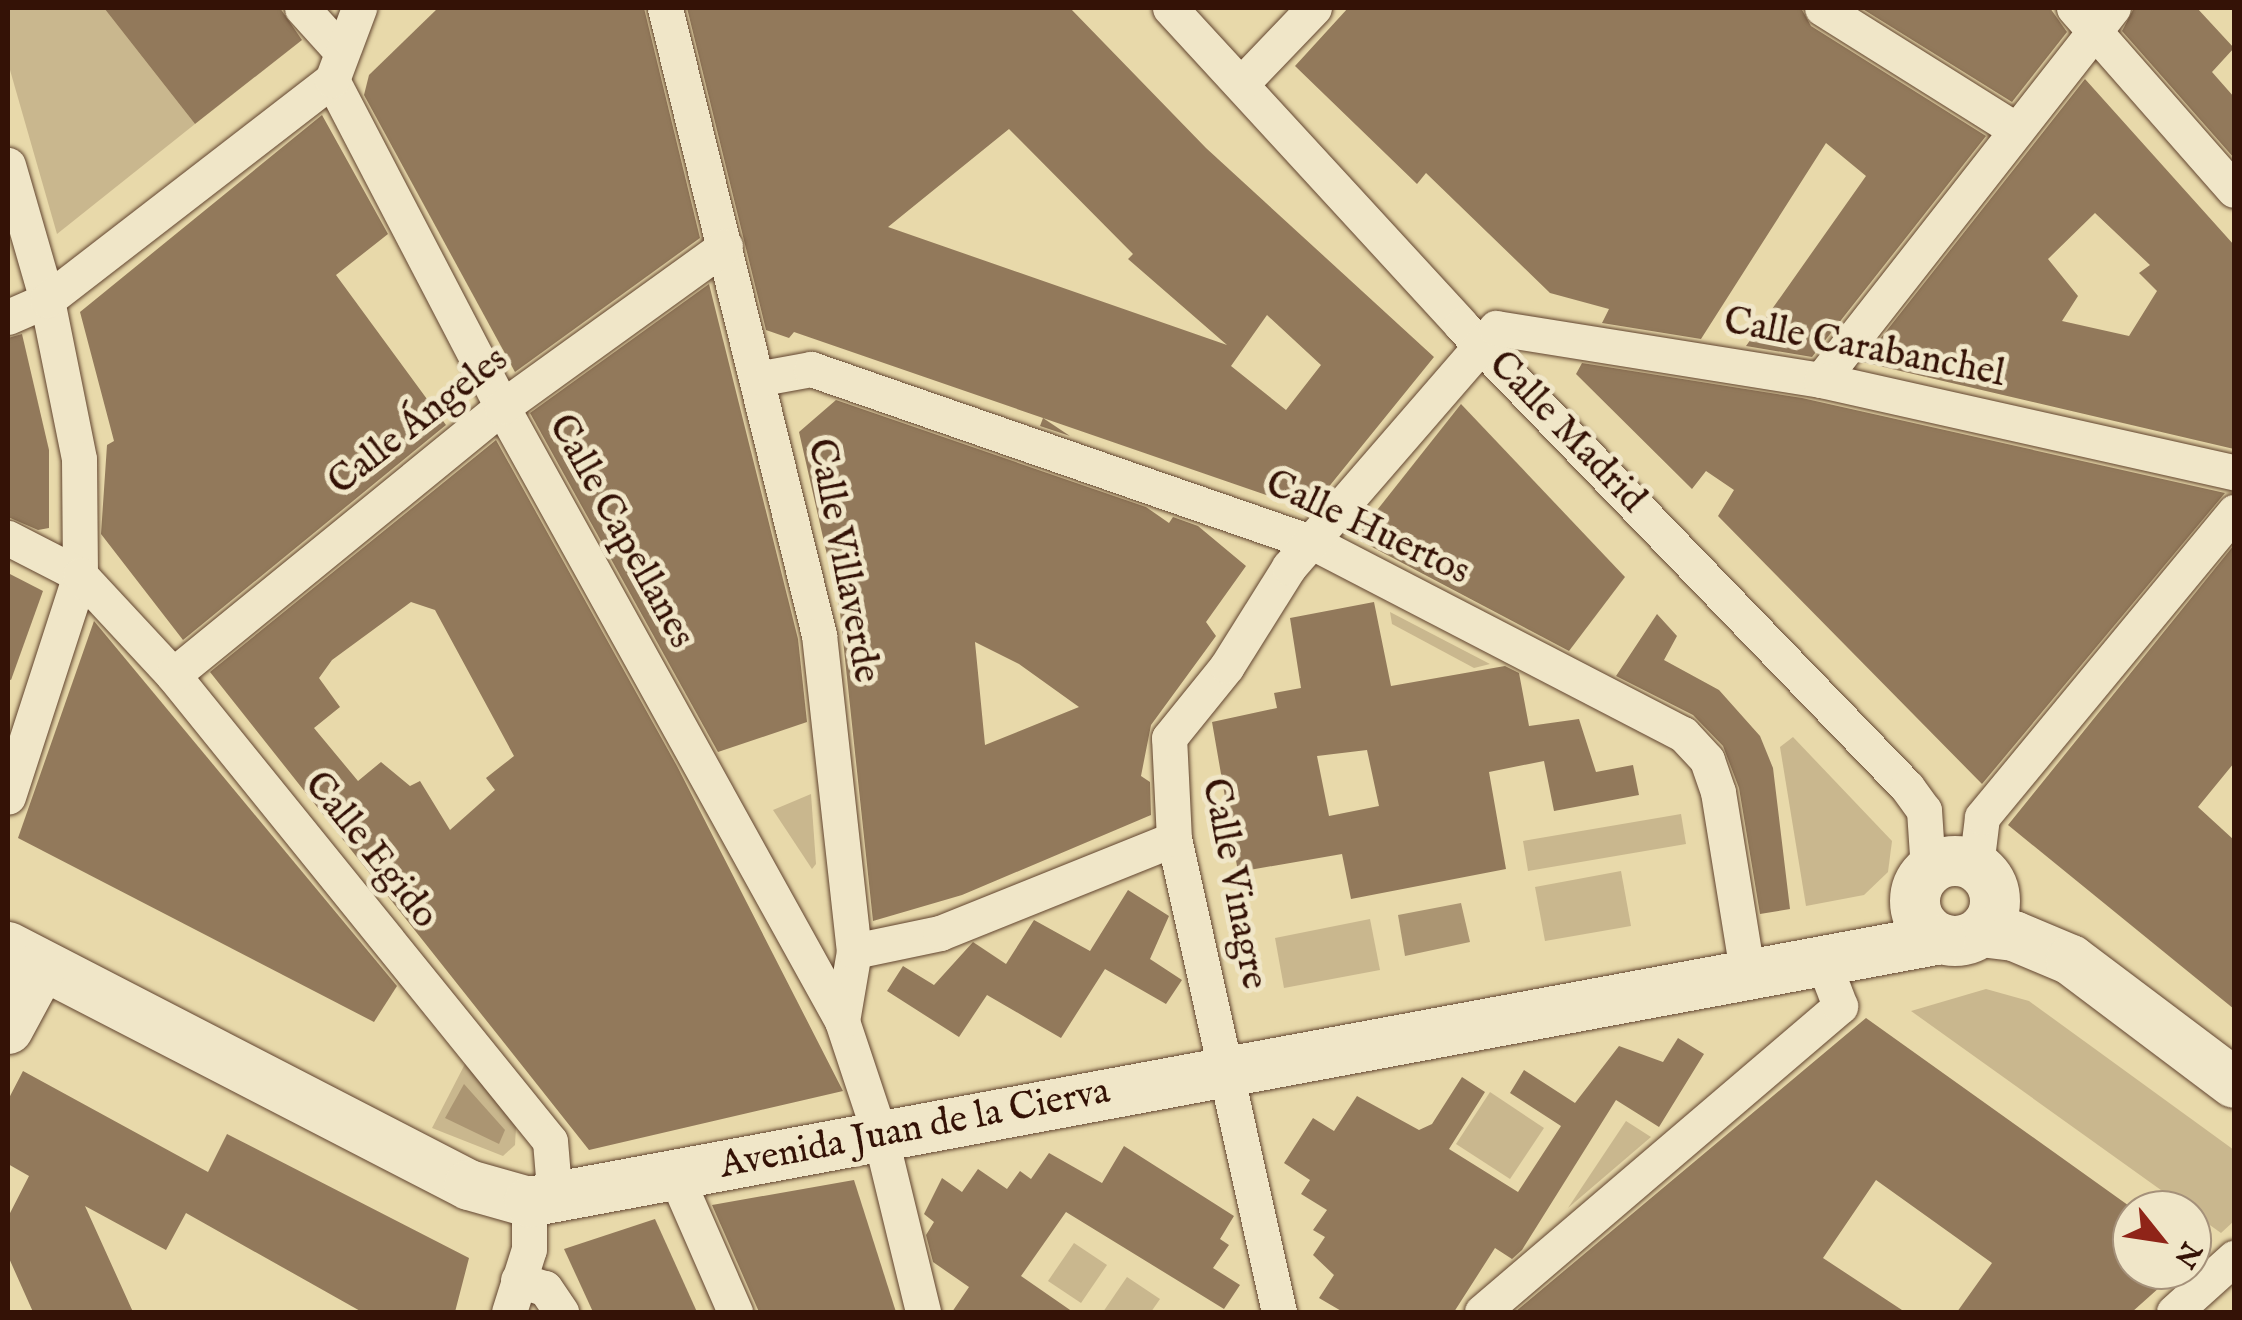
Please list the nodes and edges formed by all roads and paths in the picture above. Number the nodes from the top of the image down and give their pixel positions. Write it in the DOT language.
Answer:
graph roads {
  1 [pos="302,8"];
  2 [pos="359,8"];
  3 [pos="665,8"];
  4 [pos="1170,8"];
  5 [pos="1314,8"];
  6 [pos="1822,8"];
  7 [pos="2094,15"];
  8 [pos="336,64"];
  9 [pos="1242,83"];
  10 [pos="2015,129"];
  11 [pos="8,165"];
  12 [pos="2234,190"];
  13 [pos="725,246"];
  14 [pos="47,300"];
  15 [pos="8,317"];
  16 [pos="1481,345"];
  17 [pos="762,378"];
  18 [pos="1821,380"];
  19 [pos="502,407"];
  20 [pos="2234,472"];
  21 [pos="2234,512"];
  22 [pos="8,538"];
  23 [pos="1316,544"];
  24 [pos="80,575"];
  25 [pos="173,675"];
  26 [pos="8,798"];
  27 [pos="1174,839"];
  28 [pos="1956,902"];
  29 [pos="854,951"];
  30 [pos="17,955"];
  31 [pos="1822,959"];
  32 [pos="1747,972"];
  33 [pos="842,1021"];
  34 [pos="8,1030"];
  35 [pos="1226,1069"];
  36 [pos="2234,1083"];
  37 [pos="880,1135"];
  38 [pos="677,1179"];
  39 [pos="542,1201"];
  40 [pos="2234,1258"];
  41 [pos="514,1296"];
  42 [pos="561,1312"];
  43 [pos="735,1312"];
  44 [pos="923,1312"];
  45 [pos="1279,1312"];
  46 [pos="1482,1312"];
  47 [pos="2174,1312"];
  1 -- 8 [label="street, Calle Capellanes"];
  2 -- 8 [label="street"];
  3 -- 13 [label="street, Calle Villaverde"];
  4 -- 9 [label="street, Calle Madrid"];
  5 -- 9 [label="street"];
  6 -- 10 [label="street"];
  7 -- 10 [label="street"];
  7 -- 12 [label="street"];
  8 -- 14 [label="street"];
  8 -- 19 [label="street, Calle Capellanes"];
  9 -- 16 [label="street, Calle Madrid"];
  10 -- 18 [label="street"];
  11 -- 14 [label="street"];
  13 -- 17 [label="street, Calle Villaverde"];
  13 -- 19 [label="street, Calle Ángeles"];
  14 -- 15 [label="street"];
  14 -- 24 [label="street"];
  16 -- 18 [label="street, Calle Carabanchel"];
  16 -- 23 [label="street, Calle Vinagre"];
  16 -- 28 [label="street, Calle Madrid"];
  17 -- 23 [label="street, Calle Huertos"];
  17 -- 29 [label="street, Calle Villaverde"];
  18 -- 20 [label="street, Calle Carabanchel"];
  19 -- 25 [label="street, Calle Ángeles"];
  19 -- 33 [label="street, Calle Capellanes"];
  21 -- 28 [label="street"];
  22 -- 24 [label="street, Calle Egido"];
  23 -- 27 [label="street, Calle Vinagre"];
  23 -- 32 [label="street, Calle Huertos"];
  24 -- 25 [label="street, Calle Egido"];
  24 -- 26 [label="street"];
  25 -- 39 [label="street, Calle Egido"];
  27 -- 29 [label="street"];
  27 -- 35 [label="street, Calle Vinagre"];
  28 -- 31 [label="street, Avenida Juan de la Cierva"];
  28 -- 36 [label="street"];
  29 -- 33 [label="street, Calle Villaverde"];
  30 -- 34 [label="street"];
  30 -- 39 [label="street, Avenida Juan de la Cierva"];
  31 -- 32 [label="street, Avenida Juan de la Cierva"];
  31 -- 46 [label="street"];
  32 -- 35 [label="street, Avenida Juan de la Cierva"];
  33 -- 37 [label="street, Calle Villaverde"];
  35 -- 37 [label="street, Avenida Juan de la Cierva"];
  35 -- 45 [label="street, Calle Vinagre"];
  37 -- 38 [label="street, Avenida Juan de la Cierva"];
  37 -- 44 [label="street, Calle Villaverde"];
  38 -- 39 [label="street, Avenida Juan de la Cierva"];
  38 -- 43 [label="street"];
  39 -- 41 [label="street, Calle Egido"];
  40 -- 47 [label="street"];
  41 -- 42 [label="street"];
}
